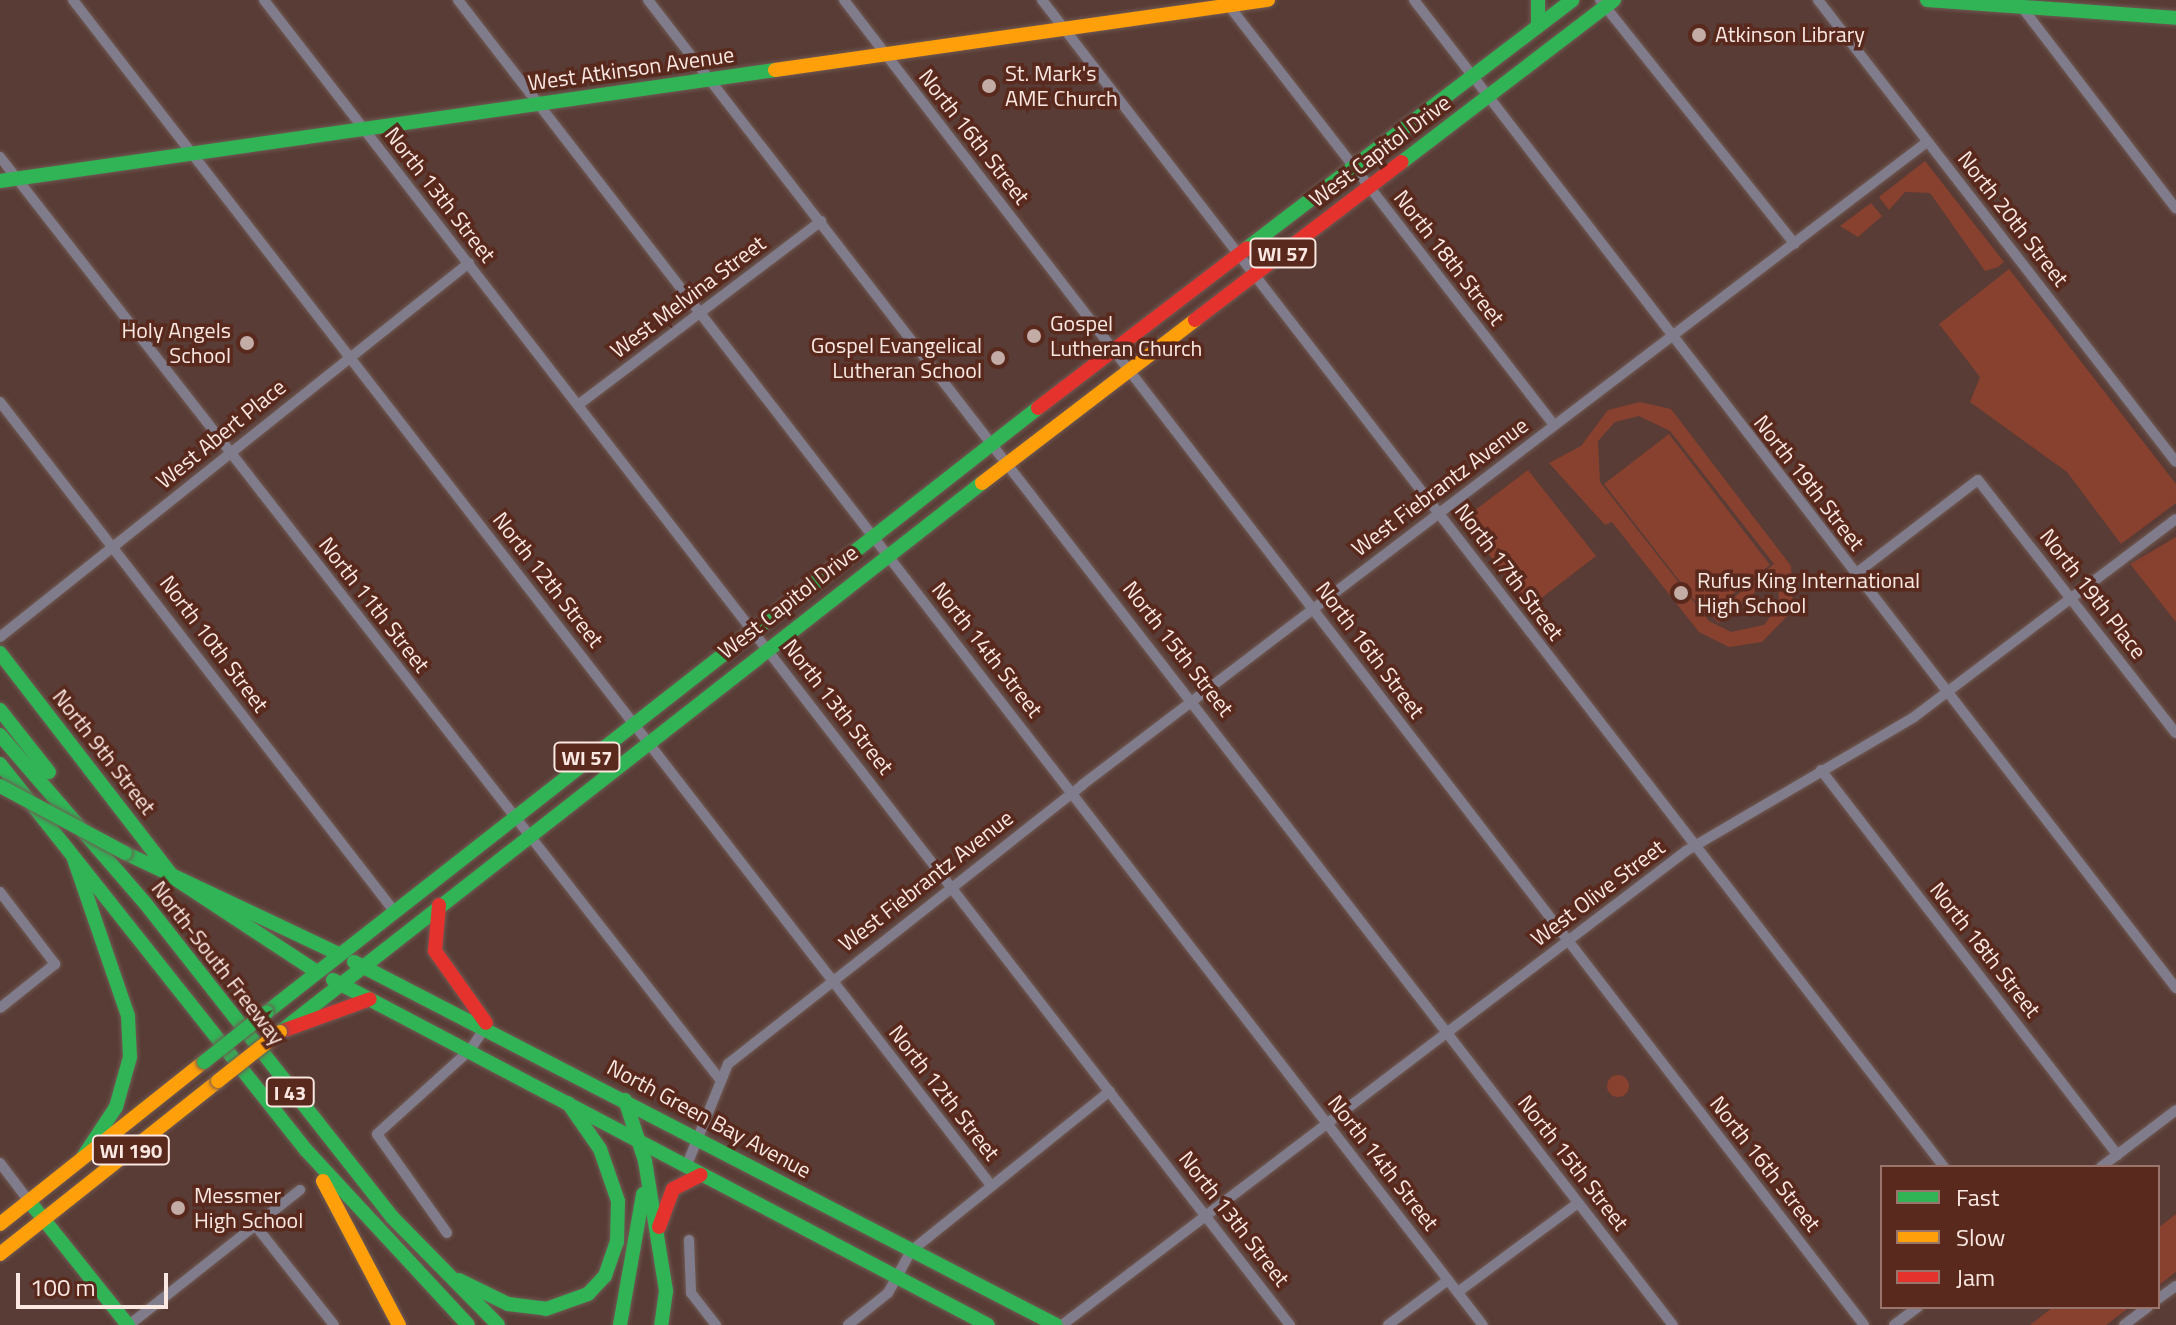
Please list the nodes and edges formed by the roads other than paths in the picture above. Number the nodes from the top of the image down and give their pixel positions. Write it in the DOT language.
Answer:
graph roads {
  1 [pos="73,0"];
  2 [pos="458,0"];
  3 [pos="648,0"];
  4 [pos="844,0"];
  5 [pos="1042,0"];
  6 [pos="1268,0"];
  7 [pos="1414,0"];
  8 [pos="1538,0"];
  9 [pos="1572,0"];
  10 [pos="1818,0"];
  11 [pos="1927,0"];
  12 [pos="271,2"];
  13 [pos="1227,2"];
  14 [pos="1607,2"];
  15 [pos="2021,6"];
  16 [pos="2096,6"];
  17 [pos="2176,18"];
  18 [pos="1538,26"];
  19 [pos="1065,29"];
  20 [pos="885,55"];
  21 [pos="1473,76"];
  22 [pos="710,80"];
  23 [pos="1488,97"];
  24 [pos="540,105"];
  25 [pos="363,128"];
  26 [pos="1927,142"];
  27 [pos="193,152"];
  28 [pos="0,157"];
  29 [pos="1354,167"];
  30 [pos="16,178"];
  31 [pos="0,181"];
  32 [pos="1369,187"];
  33 [pos="2176,209"];
  34 [pos="821,221"];
  35 [pos="1795,244"];
  36 [pos="1238,255"];
  37 [pos="469,263"];
  38 [pos="1254,275"];
  39 [pos="700,312"];
  40 [pos="1671,337"];
  41 [pos="1113,351"];
  42 [pos="349,357"];
  43 [pos="1129,370"];
  44 [pos="0,402"];
  45 [pos="578,405"];
  46 [pos="1554,425"];
  47 [pos="993,443"];
  48 [pos="230,451"];
  49 [pos="1008,462"];
  50 [pos="2176,462"];
  51 [pos="1439,513"];
  52 [pos="2176,519"];
  53 [pos="873,534"];
  54 [pos="114,546"];
  55 [pos="888,553"];
  56 [pos="1854,575"];
  57 [pos="2072,599"];
  58 [pos="1313,608"];
  59 [pos="752,628"];
  60 [pos="0,637"];
  61 [pos="766,647"];
  62 [pos="0,653"];
  63 [pos="1948,694"];
  64 [pos="1192,701"];
  65 [pos="0,710"];
  66 [pos="632,721"];
  67 [pos="2176,733"];
  68 [pos="0,735"];
  69 [pos="647,739"];
  70 [pos="0,764"];
  71 [pos="1821,770"];
  72 [pos="0,786"];
  73 [pos="1072,793"];
  74 [pos="513,817"];
  75 [pos="526,834"];
  76 [pos="66,838"];
  77 [pos="1695,844"];
  78 [pos="174,878"];
  79 [pos="951,886"];
  80 [pos="0,892"];
  81 [pos="145,903"];
  82 [pos="440,903"];
  83 [pos="394,911"];
  84 [pos="1568,941"];
  85 [pos="339,954"];
  86 [pos="362,966"];
  87 [pos="317,972"];
  88 [pos="831,981"];
  89 [pos="340,983"];
  90 [pos="2176,988"];
  91 [pos="370,999"];
  92 [pos="0,1008"];
  93 [pos="487,1024"];
  94 [pos="280,1032"];
  95 [pos="1447,1033"];
  96 [pos="470,1050"];
  97 [pos="718,1077"];
  98 [pos="1110,1091"];
  99 [pos="625,1100"];
  100 [pos="568,1103"];
  101 [pos="2176,1110"];
  102 [pos="1328,1124"];
  103 [pos="698,1136"];
  104 [pos="638,1145"];
  105 [pos="306,1150"];
  106 [pos="2117,1155"];
  107 [pos="83,1157"];
  108 [pos="0,1163"];
  109 [pos="1942,1165"];
  110 [pos="2104,1165"];
  111 [pos="686,1167"];
  112 [pos="701,1175"];
  113 [pos="991,1185"];
  114 [pos="300,1190"];
  115 [pos="29,1201"];
  116 [pos="1578,1203"];
  117 [pos="1206,1216"];
  118 [pos="44,1219"];
  119 [pos="0,1224"];
  120 [pos="255,1225"];
  121 [pos="447,1233"];
  122 [pos="658,1238"];
  123 [pos="689,1240"];
  124 [pos="911,1251"];
  125 [pos="0,1254"];
  126 [pos="444,1273"];
  127 [pos="899,1278"];
  128 [pos="1448,1280"];
  129 [pos="1458,1292"];
  130 [pos="1915,1309"];
  131 [pos="2145,1309"];
  132 [pos="128,1325"];
  133 [pos="334,1325"];
  134 [pos="399,1325"];
  135 [pos="468,1325"];
  136 [pos="498,1325"];
  137 [pos="620,1325"];
  138 [pos="661,1325"];
  139 [pos="716,1325"];
  140 [pos="848,1325"];
  141 [pos="988,1325"];
  142 [pos="1059,1325"];
  143 [pos="1290,1325"];
  144 [pos="1388,1325"];
  145 [pos="1483,1325"];
  146 [pos="1673,1325"];
  147 [pos="1864,1325"];
  148 [pos="1894,1325"];
  149 [pos="2124,1325"];
  1 -- 27 [label="street, North 12th Street"];
  2 -- 24 [label="street, North 14th Street"];
  3 -- 22 [label="street, North 15th Street"];
  4 -- 20 [label="street, North 16th Street"];
  5 -- 19 [label="street, North 17th Street"];
  6 -- 13 [label="main road, West Atkinson Avenue"];
  7 -- 21 [label="street, North 19th Street"];
  8 -- 18 [label="main road"];
  9 -- 18 [label="main road, West Capitol Drive / WI 57"];
  10 -- 26 [label="street, North 20th Street"];
  11 -- 15 [label="main road"];
  12 -- 25 [label="street, North 13th Street"];
  13 -- 19 [label="main road, West Atkinson Avenue"];
  13 -- 29 [label="street, North 18th Street"];
  14 -- 23 [label="main road, West Capitol Drive / WI 57"];
  14 -- 35 [label="street"];
  15 -- 16 [label="main road"];
  15 -- 33 [label="street"];
  16 -- 17 [label="main road"];
  18 -- 21 [label="main road, West Capitol Drive / WI 57"];
  19 -- 20 [label="main road, West Atkinson Avenue"];
  19 -- 36 [label="street, North 17th Street"];
  20 -- 22 [label="main road, West Atkinson Avenue"];
  20 -- 41 [label="street, North 16th Street"];
  21 -- 23 [label="street, North 19th Street"];
  21 -- 29 [label="main road, West Capitol Drive / WI 57"];
  22 -- 24 [label="main road, West Atkinson Avenue"];
  22 -- 34 [label="street, North 15th Street"];
  23 -- 32 [label="main road, West Capitol Drive / WI 57"];
  23 -- 40 [label="street, North 19th Street"];
  24 -- 25 [label="main road, West Atkinson Avenue"];
  24 -- 39 [label="street, North 14th Street"];
  25 -- 27 [label="main road, West Atkinson Avenue"];
  25 -- 37 [label="street, North 13th Street"];
  26 -- 35 [label="street, West Fiebrantz Avenue"];
  26 -- 50 [label="street, North 20th Street"];
  27 -- 30 [label="main road, West Atkinson Avenue"];
  27 -- 42 [label="street, North 12th Street"];
  28 -- 30 [label="street, North 11th Street"];
  29 -- 32 [label="street, North 18th Street"];
  29 -- 36 [label="main road, West Capitol Drive / WI 57"];
  30 -- 31 [label="main road, West Atkinson Avenue"];
  30 -- 48 [label="street, North 11th Street"];
  32 -- 38 [label="main road, West Capitol Drive / WI 57"];
  32 -- 46 [label="street, North 18th Street"];
  34 -- 39 [label="street, West Melvina Street"];
  34 -- 47 [label="street, North 15th Street"];
  35 -- 40 [label="street, West Fiebrantz Avenue"];
  36 -- 38 [label="street, North 17th Street"];
  36 -- 41 [label="main road, West Capitol Drive / WI 57"];
  37 -- 42 [label="street, West Abert Place"];
  37 -- 45 [label="street, North 13th Street"];
  38 -- 43 [label="main road, West Capitol Drive / WI 57"];
  38 -- 51 [label="street, North 17th Street"];
  39 -- 45 [label="street, West Melvina Street"];
  39 -- 53 [label="street, North 14th Street"];
  40 -- 46 [label="street, West Fiebrantz Avenue"];
  40 -- 56 [label="street, North 19th Street"];
  41 -- 43 [label="street, North 16th Street"];
  41 -- 47 [label="main road, West Capitol Drive / WI 57"];
  42 -- 48 [label="street, West Abert Place"];
  42 -- 66 [label="street, North 12th Street"];
  43 -- 49 [label="main road, West Capitol Drive / WI 57"];
  43 -- 58 [label="street, North 16th Street"];
  44 -- 54 [label="street, North 10th Street"];
  45 -- 59 [label="street, North 13th Street"];
  46 -- 51 [label="street, West Fiebrantz Avenue"];
  47 -- 49 [label="street, North 15th Street"];
  47 -- 53 [label="main road, West Capitol Drive / WI 57"];
  48 -- 54 [label="street, West Abert Place"];
  48 -- 74 [label="street, North 11th Street"];
  49 -- 55 [label="main road, West Capitol Drive / WI 57"];
  49 -- 64 [label="street, North 15th Street"];
  51 -- 58 [label="street, West Fiebrantz Avenue"];
  51 -- 77 [label="street, North 17th Street"];
  52 -- 57 [label="street, West Olive Street"];
  53 -- 55 [label="street, North 14th Street"];
  53 -- 59 [label="main road, West Capitol Drive / WI 57"];
  54 -- 60 [label="street, West Abert Place"];
  54 -- 83 [label="street, North 10th Street"];
  55 -- 61 [label="main road, West Capitol Drive / WI 57"];
  55 -- 73 [label="street, North 14th Street"];
  56 -- 57 [label="street, North 19th Place"];
  56 -- 63 [label="street, North 19th Street"];
  57 -- 63 [label="street, West Olive Street"];
  57 -- 67 [label="street, North 19th Place"];
  58 -- 64 [label="street, West Fiebrantz Avenue"];
  58 -- 84 [label="street, North 16th Street"];
  59 -- 61 [label="street, North 13th Street"];
  59 -- 66 [label="main road, West Capitol Drive / WI 57"];
  61 -- 69 [label="main road, West Capitol Drive / WI 57"];
  61 -- 79 [label="street, North 13th Street"];
  62 -- 78 [label="main road, North 9th Street"];
  63 -- 71 [label="street, West Olive Street"];
  63 -- 90 [label="street, North 19th Street"];
  64 -- 73 [label="street, West Fiebrantz Avenue"];
  64 -- 95 [label="street, North 15th Street"];
  65 -- 81 [label="main road"];
  66 -- 69 [label="street, North 12th Street"];
  66 -- 74 [label="main road, West Capitol Drive / WI 57"];
  68 -- 81 [label="main road, North-South Freeway / I 43"];
  69 -- 75 [label="main road, West Capitol Drive / WI 57"];
  69 -- 88 [label="street, North 12th Street"];
  70 -- 76 [label="main road, North-South Freeway / I 43"];
  71 -- 77 [label="street, West Olive Street"];
  71 -- 106 [label="street, North 18th Street"];
  72 -- 78 [label="main road, bridge"];
  73 -- 79 [label="street, West Fiebrantz Avenue"];
  73 -- 102 [label="street, North 14th Street"];
  74 -- 75 [label="street, North 11th Street"];
  74 -- 83 [label="main road, West Capitol Drive / WI 57"];
  75 -- 82 [label="main road, West Capitol Drive / WI 57"];
  75 -- 97 [label="street, North 11th Street"];
  76 -- 105 [label="main road, North-South Freeway / I 43"];
  76 -- 107 [label="main road"];
  77 -- 84 [label="street, West Olive Street"];
  77 -- 109 [label="street, North 17th Street"];
  78 -- 85 [label="main road, North Green Bay Avenue"];
  78 -- 87 [label="main road"];
  79 -- 88 [label="street, West Fiebrantz Avenue"];
  79 -- 98 [label="street, North 13th Street"];
  80 -- 92 [label="street"];
  81 -- 126 [label="main road, North-South Freeway / I 43"];
  82 -- 86 [label="main road, West Capitol Drive / WI 190"];
  82 -- 93 [label="main road"];
  83 -- 85 [label="main road, West Capitol Drive / WI 57"];
  84 -- 95 [label="street, West Olive Street"];
  84 -- 147 [label="street, North 16th Street"];
  85 -- 86 [label="main road, North Green Bay Avenue"];
  85 -- 87 [label="main road, West Capitol Drive / WI 57"];
  86 -- 89 [label="main road, West Capitol Drive / WI 190"];
  86 -- 93 [label="main road, North Green Bay Avenue"];
  87 -- 89 [label="main road"];
  87 -- 107 [label="main road, West Capitol Drive / WI 190, bridge"];
  88 -- 97 [label="street, West Fiebrantz Avenue"];
  88 -- 113 [label="street, North 12th Street"];
  89 -- 91 [label="main road"];
  89 -- 94 [label="main road, West Capitol Drive / WI 190"];
  91 -- 94 [label="main road"];
  91 -- 96 [label="main road"];
  93 -- 96 [label="street"];
  93 -- 99 [label="main road, North Green Bay Avenue"];
  94 -- 118 [label="main road, West Capitol Drive / WI 190, bridge"];
  95 -- 102 [label="street, West Olive Street"];
  95 -- 116 [label="street, North 15th Street"];
  96 -- 100 [label="main road"];
  96 -- 121 [label="street"];
  97 -- 103 [label="street"];
  98 -- 113 [label="street"];
  98 -- 117 [label="street, North 13th Street"];
  99 -- 103 [label="main road, North Green Bay Avenue"];
  99 -- 104 [label="main road"];
  100 -- 104 [label="main road"];
  100 -- 126 [label="main road"];
  101 -- 106 [label="street"];
  102 -- 117 [label="street, West Olive Street"];
  102 -- 128 [label="street, North 14th Street"];
  103 -- 111 [label="street"];
  103 -- 124 [label="main road, North Green Bay Avenue"];
  104 -- 111 [label="main road"];
  104 -- 122 [label="main road"];
  104 -- 137 [label="main road"];
  105 -- 134 [label="main road"];
  105 -- 135 [label="main road, North-South Freeway / I 43"];
  106 -- 110 [label="street"];
  107 -- 115 [label="main road, West Capitol Drive / WI 190"];
  108 -- 115 [label="street"];
  111 -- 112 [label="main road"];
  112 -- 122 [label="main road"];
  112 -- 127 [label="main road"];
  113 -- 124 [label="street"];
  114 -- 120 [label="street"];
  115 -- 118 [label="main road"];
  115 -- 119 [label="main road, West Capitol Drive / WI 190"];
  116 -- 129 [label="street"];
  116 -- 146 [label="street, North 15th Street"];
  117 -- 142 [label="street, West Olive Street"];
  117 -- 143 [label="street, North 13th Street"];
  118 -- 125 [label="main road, West Capitol Drive / WI 190"];
  118 -- 132 [label="main road"];
  120 -- 132 [label="street"];
  120 -- 133 [label="street"];
  122 -- 138 [label="main road"];
  123 -- 139 [label="street"];
  124 -- 127 [label="street"];
  124 -- 142 [label="main road, North Green Bay Avenue"];
  126 -- 136 [label="main road, North-South Freeway / I 43"];
  127 -- 140 [label="street"];
  127 -- 141 [label="main road"];
  128 -- 129 [label="street, North 14th Street"];
  128 -- 144 [label="street"];
  129 -- 145 [label="street, North 14th Street"];
  130 -- 148 [label="street"];
  131 -- 149 [label="street"];
}
